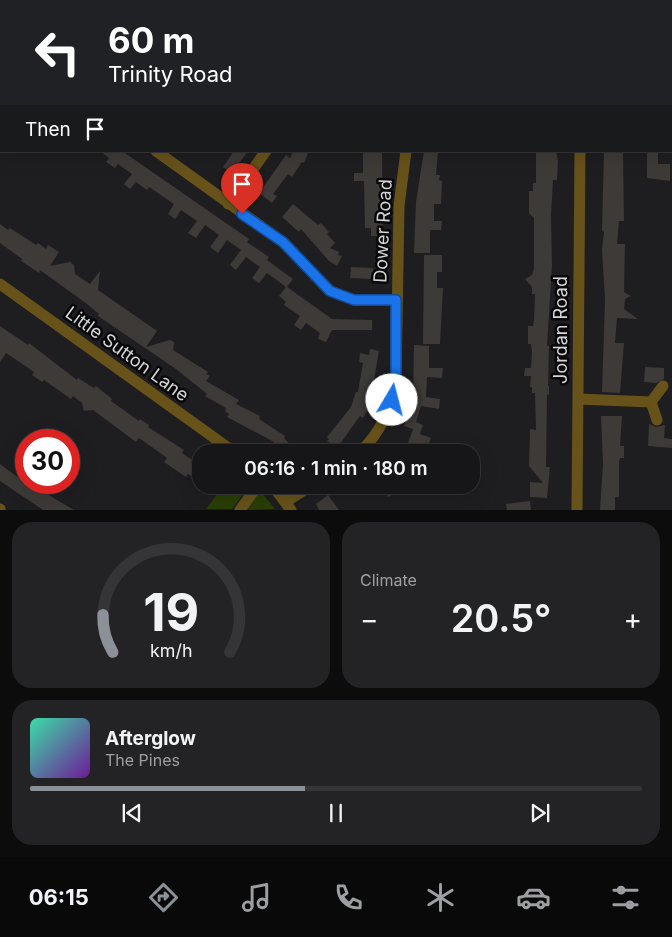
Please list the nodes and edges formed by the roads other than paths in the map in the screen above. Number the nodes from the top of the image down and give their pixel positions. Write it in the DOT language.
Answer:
graph roads {
  1 [pos="157,152"];
  2 [pos="265,152"];
  3 [pos="406,152"];
  4 [pos="580,152"];
  5 [pos="228,204"];
  6 [pos="0,284"];
  7 [pos="396,300"];
  8 [pos="663,386"];
  9 [pos="578,399"];
  10 [pos="651,402"];
  11 [pos="657,420"];
  12 [pos="223,444"];
  13 [pos="369,444"];
  14 [pos="252,494"];
  15 [pos="280,494"];
  16 [pos="302,494"];
  17 [pos="289,505"];
  18 [pos="240,510"];
  19 [pos="577,510"];
  1 -- 5 [label="street"];
  2 -- 5 [label="street"];
  3 -- 7 [label="street, Dower Road"];
  4 -- 9 [label="street, Jordan Road"];
  5 -- 7 [label="street"];
  6 -- 12 [label="street, Little Sutton Lane"];
  7 -- 13 [label="street, Dower Road"];
  8 -- 10 [label="street"];
  9 -- 10 [label="street"];
  9 -- 19 [label="street, Jordan Road"];
  10 -- 11 [label="street"];
  14 -- 18 [label="street"];
  15 -- 17 [label="street"];
  16 -- 17 [label="street"];
}
